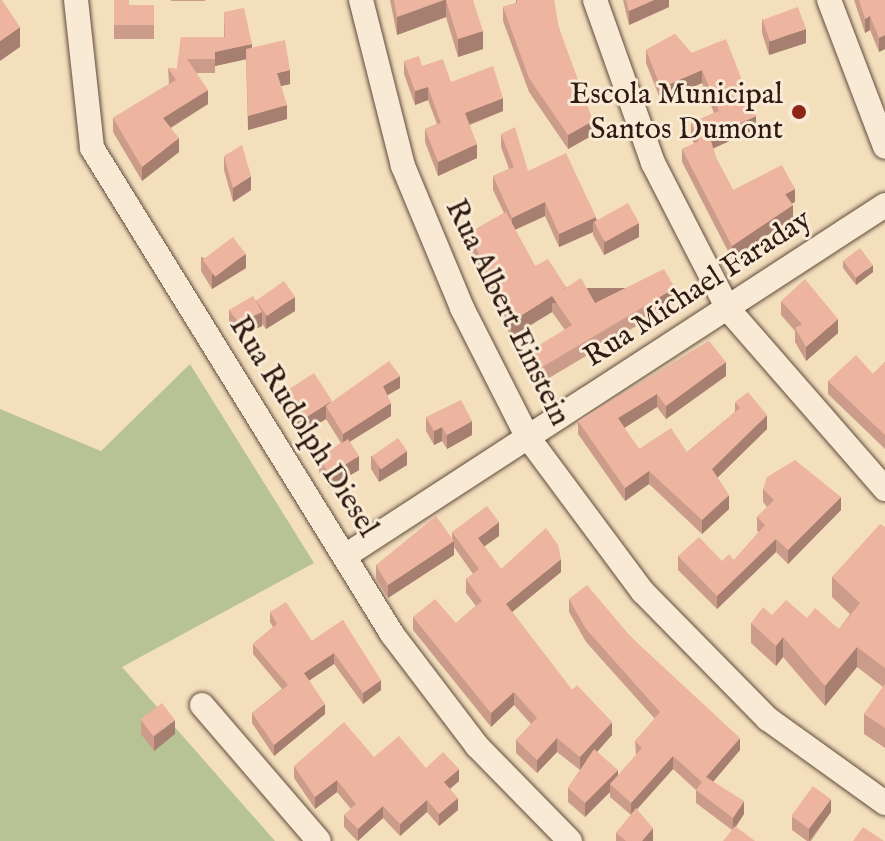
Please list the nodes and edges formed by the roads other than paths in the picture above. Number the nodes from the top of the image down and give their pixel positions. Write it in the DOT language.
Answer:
graph roads {
  1 [pos="76,0"];
  2 [pos="361,0"];
  3 [pos="595,0"];
  4 [pos="829,0"];
  5 [pos="885,147"];
  6 [pos="885,205"];
  7 [pos="728,309"];
  8 [pos="527,436"];
  9 [pos="885,489"];
  10 [pos="345,556"];
  11 [pos="202,705"];
  12 [pos="885,803"];
  13 [pos="319,841"];
  14 [pos="570,841"];
  1 -- 10 [label="street, Rua Rudolph Diesel"];
  2 -- 8 [label="street, Rua Albert Einstein"];
  3 -- 7 [label="street"];
  4 -- 5 [label="street"];
  6 -- 7 [label="street, Rua Michael Faraday"];
  7 -- 8 [label="street, Rua Michael Faraday"];
  7 -- 9 [label="street"];
  8 -- 10 [label="street, Rua Michael Faraday"];
  8 -- 12 [label="street, Rua Albert Einstein"];
  10 -- 14 [label="street, Rua Rudolph Diesel"];
  11 -- 13 [label="street"];
}
